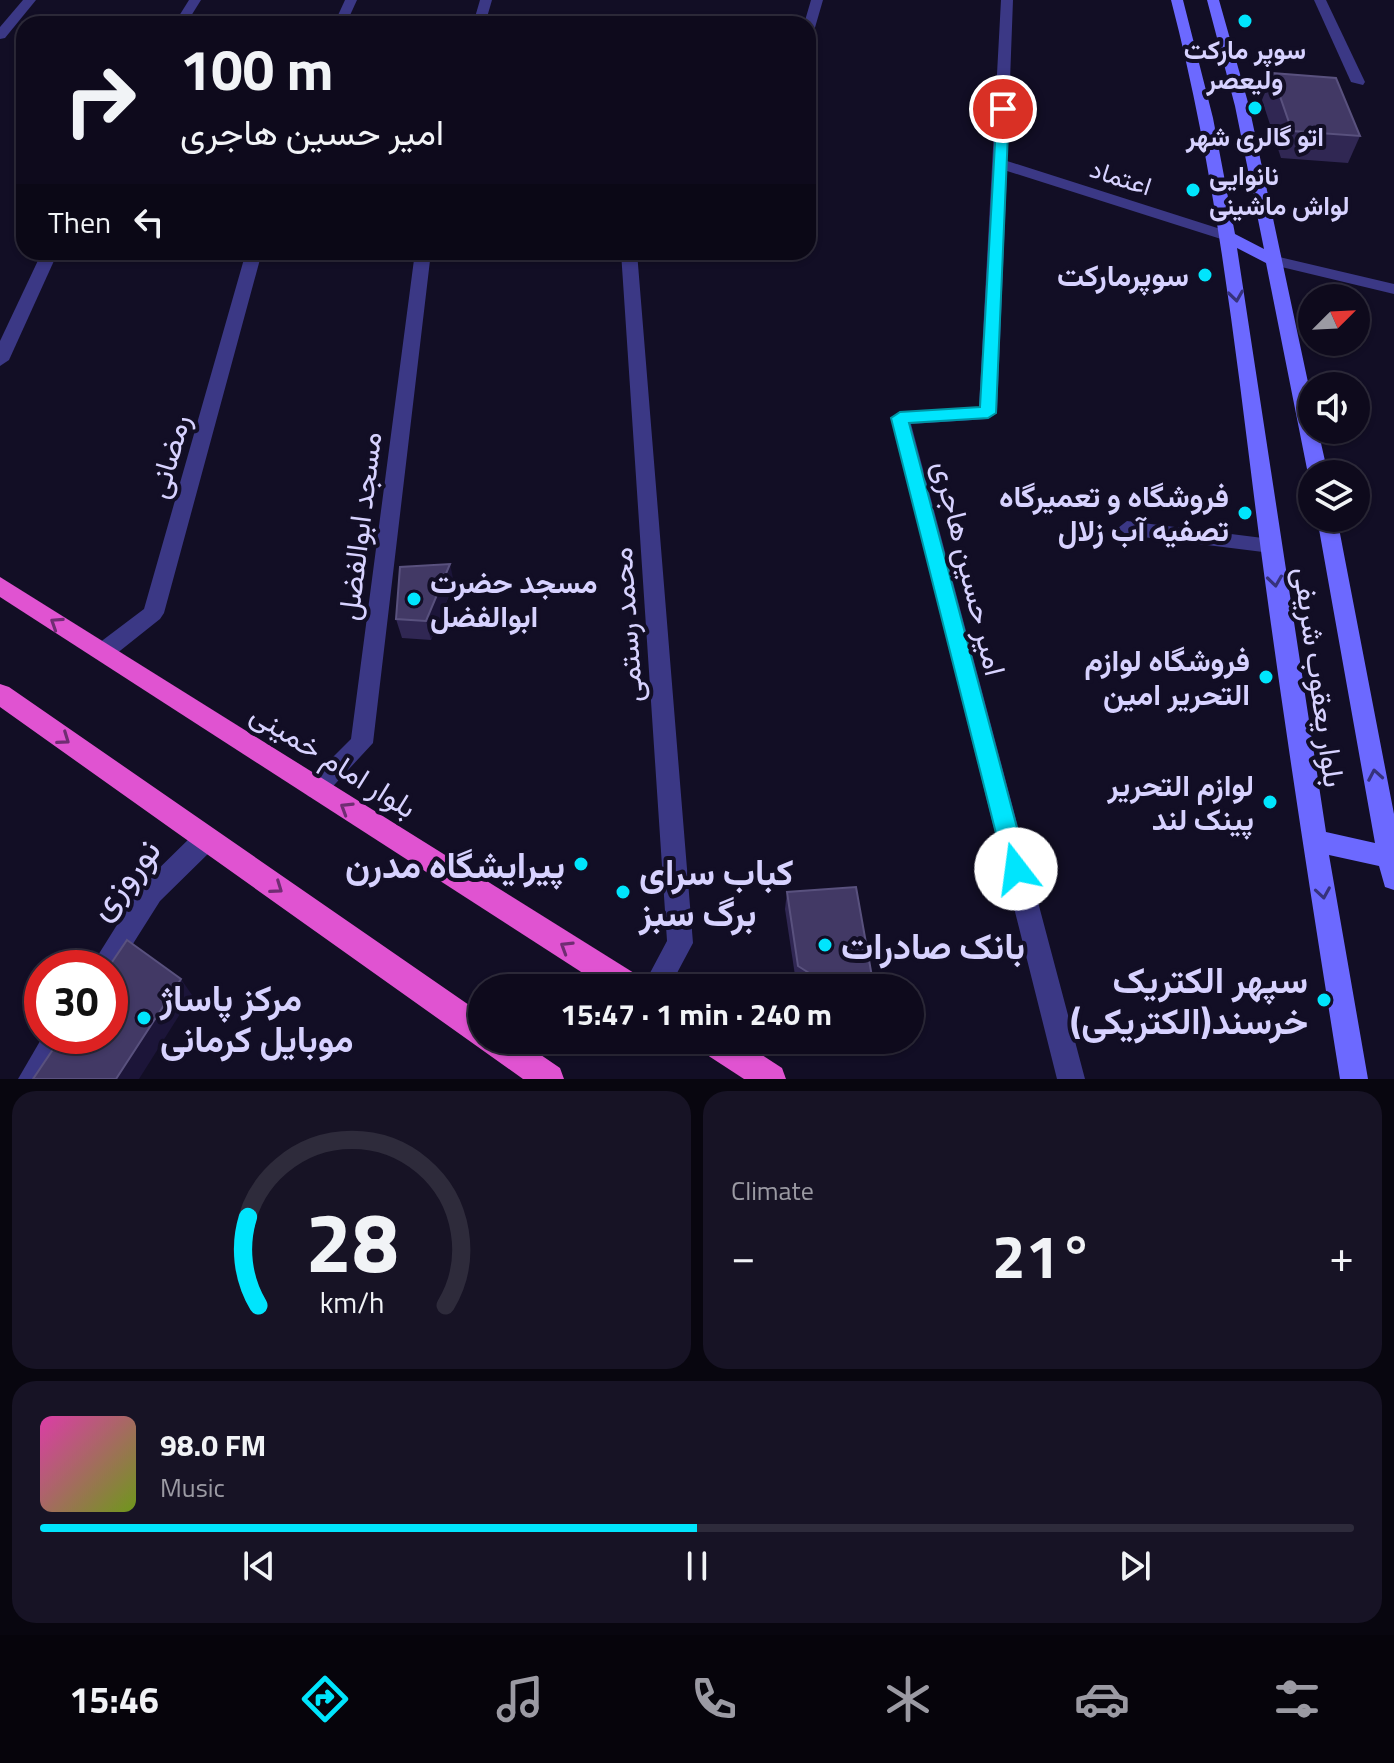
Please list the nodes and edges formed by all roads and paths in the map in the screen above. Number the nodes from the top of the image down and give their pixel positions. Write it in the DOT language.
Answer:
graph roads {
  1 [pos="30,0"];
  2 [pos="1007,0"];
  3 [pos="1177,0"];
  4 [pos="1213,0"];
  5 [pos="1320,0"];
  6 [pos="16,16"];
  7 [pos="16,16"];
  8 [pos="0,35"];
  9 [pos="1358,82"];
  10 [pos="1001,164"];
  11 [pos="1227,236"];
  12 [pos="46,260"];
  13 [pos="252,260"];
  14 [pos="422,260"];
  15 [pos="630,260"];
  16 [pos="1275,261"];
  17 [pos="1394,289"];
  18 [pos="0,360"];
  19 [pos="1315,460"];
  20 [pos="1127,528"];
  21 [pos="1330,532"];
  22 [pos="1271,546"];
  23 [pos="0,586"];
  24 [pos="103,652"];
  25 [pos="0,694"];
  26 [pos="316,789"];
  27 [pos="206,839"];
  28 [pos="1314,841"];
  29 [pos="1393,865"];
  30 [pos="115,950"];
  31 [pos="610,974"];
  32 [pos="663,974"];
  33 [pos="468,1022"];
  34 [pos="48,1054"];
  35 [pos="513,1054"];
  36 [pos="733,1054"];
  37 [pos="32,1079"];
  38 [pos="549,1079"];
  39 [pos="771,1079"];
  40 [pos="1071,1079"];
  41 [pos="1354,1079"];
  1 -- 7 [label="street"];
  2 -- 10 [label="street, امیر حسین هاجری"];
  3 -- 11 [label="main road, بلوار یعقوب شریفی"];
  4 -- 16 [label="main road"];
  5 -- 9 [label="street"];
  6 -- 8 [label="street"];
  10 -- 11 [label="street, اعتماد"];
  10 -- 40 [label="street, امیر حسین هاجری"];
  11 -- 16 [label="main road"];
  11 -- 22 [label="main road, بلوار یعقوب شریفی, one-way"];
  12 -- 18 [label="street"];
  13 -- 24 [label="street, رمضانی"];
  14 -- 26 [label="street, مسجد ابوالفضل"];
  15 -- 32 [label="street, محمد رستمی"];
  16 -- 17 [label="street"];
  16 -- 19 [label="main road"];
  20 -- 22 [label="lane"];
  29 -- 21 [label="main road, بلوار یعقوب شریفی, one-way"];
  22 -- 28 [label="main road, بلوار یعقوب شریفی, one-way"];
  24 -- 23 [label="highway, بلوار امام خمینی, one-way"];
  24 -- 26 [label="highway, بلوار امام خمینی"];
  25 -- 27 [label="highway, one-way"];
  31 -- 26 [label="highway, بلوار امام خمینی, one-way"];
  27 -- 30 [label="street, نوروزی"];
  27 -- 33 [label="highway, one-way"];
  28 -- 29 [label="main road"];
  28 -- 41 [label="main road, بلوار یعقوب شریفی, one-way"];
  34 -- 37 [label="street"];
  35 -- 38 [label="highway"];
  36 -- 39 [label="highway"];
}
